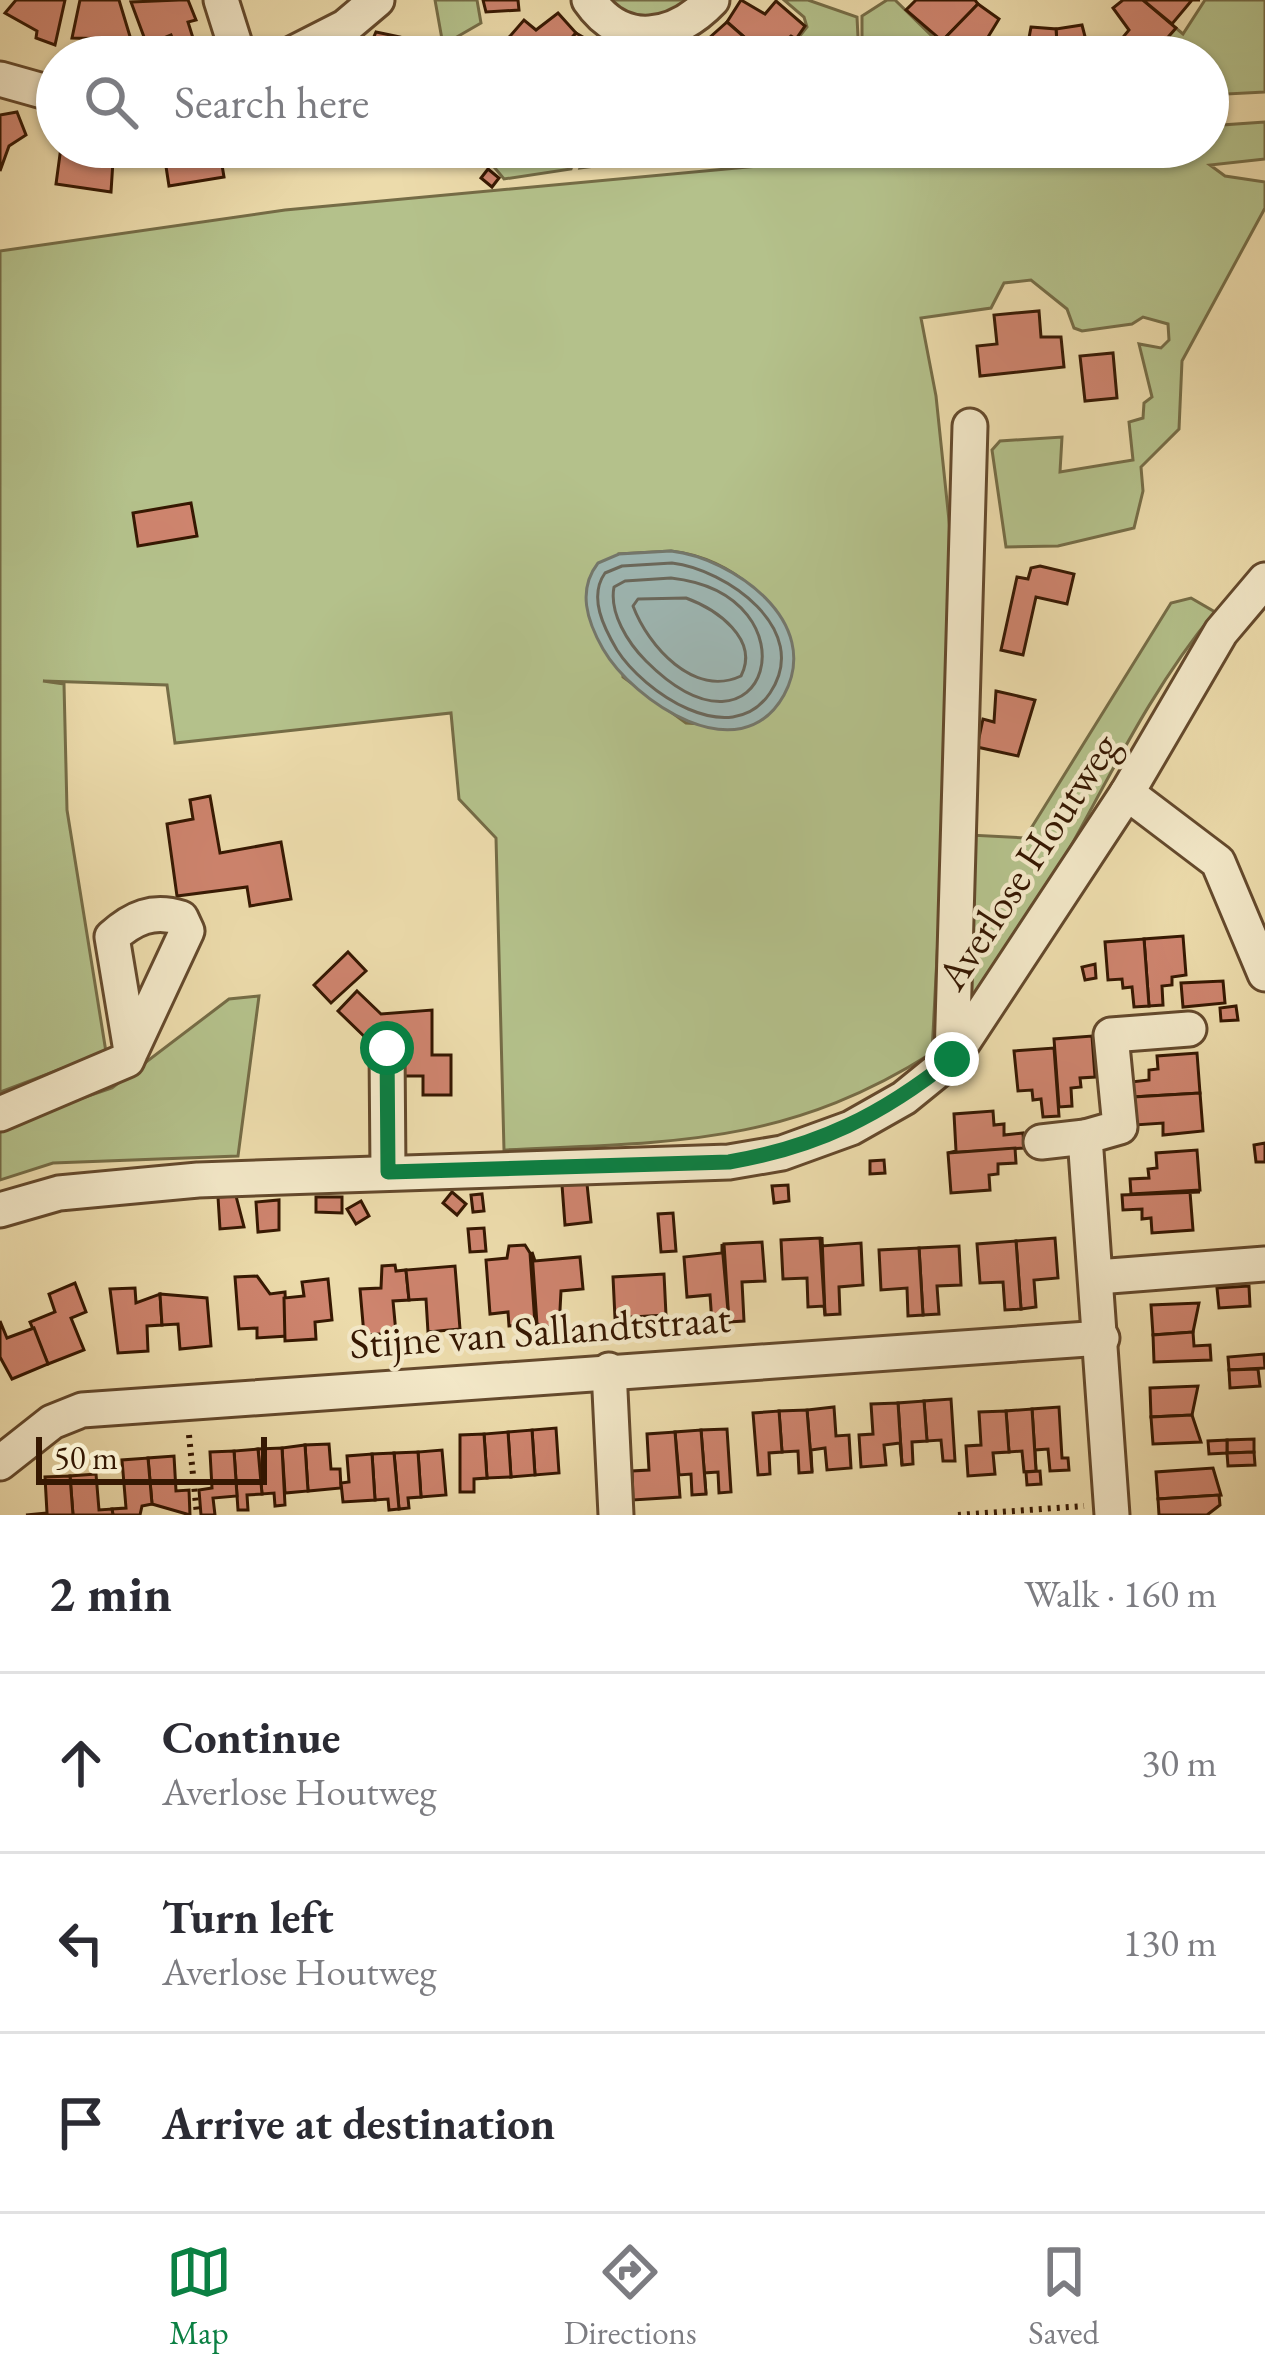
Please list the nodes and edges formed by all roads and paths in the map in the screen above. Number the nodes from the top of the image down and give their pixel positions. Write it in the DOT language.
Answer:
graph roads {
  1 [pos="221,0"];
  2 [pos="376,0"];
  3 [pos="589,0"];
  4 [pos="712,0"];
  5 [pos="232,36"];
  6 [pos="327,36"];
  7 [pos="0,79"];
  8 [pos="36,89"];
  9 [pos="970,426"];
  10 [pos="1265,580"];
  11 [pos="1127,793"];
  12 [pos="1265,974"];
  13 [pos="1189,1029"];
  14 [pos="387,1048"];
  15 [pos="131,1051"];
  16 [pos="952,1059"];
  17 [pos="0,1114"];
  18 [pos="1084,1137"];
  19 [pos="1041,1142"];
  20 [pos="388,1172"];
  21 [pos="0,1210"];
  22 [pos="1265,1264"];
  23 [pos="1097,1277"];
  24 [pos="1102,1338"];
  25 [pos="609,1370"];
  26 [pos="185,1400"];
  27 [pos="0,1462"];
  28 [pos="1112,1510"];
  29 [pos="197,1515"];
  30 [pos="616,1515"];
  31 [pos="958,1515"];
  1 -- 5 [label="street"];
  2 -- 6 [label="street"];
  3 -- 4 [label="street"];
  7 -- 8 [label="street"];
  9 -- 16 [label="street"];
  10 -- 11 [label="street, Averlose Houtweg"];
  11 -- 12 [label="street"];
  11 -- 16 [label="street, Averlose Houtweg"];
  13 -- 18 [label="street"];
  14 -- 20 [label="street"];
  15 -- 17 [label="street"];
  16 -- 20 [label="street, Averlose Houtweg"];
  18 -- 19 [label="street"];
  18 -- 23 [label="street"];
  20 -- 21 [label="street, Averlose Houtweg"];
  22 -- 23 [label="street"];
  23 -- 24 [label="street"];
  24 -- 25 [label="street, Stijne van Sallandtstraat"];
  24 -- 28 [label="street"];
  25 -- 26 [label="street, Stijne van Sallandtstraat"];
  25 -- 30 [label="street"];
  26 -- 27 [label="street, Stijne van Sallandtstraat"];
  26 -- 29 [label="path"];
  28 -- 31 [label="path"];
}
